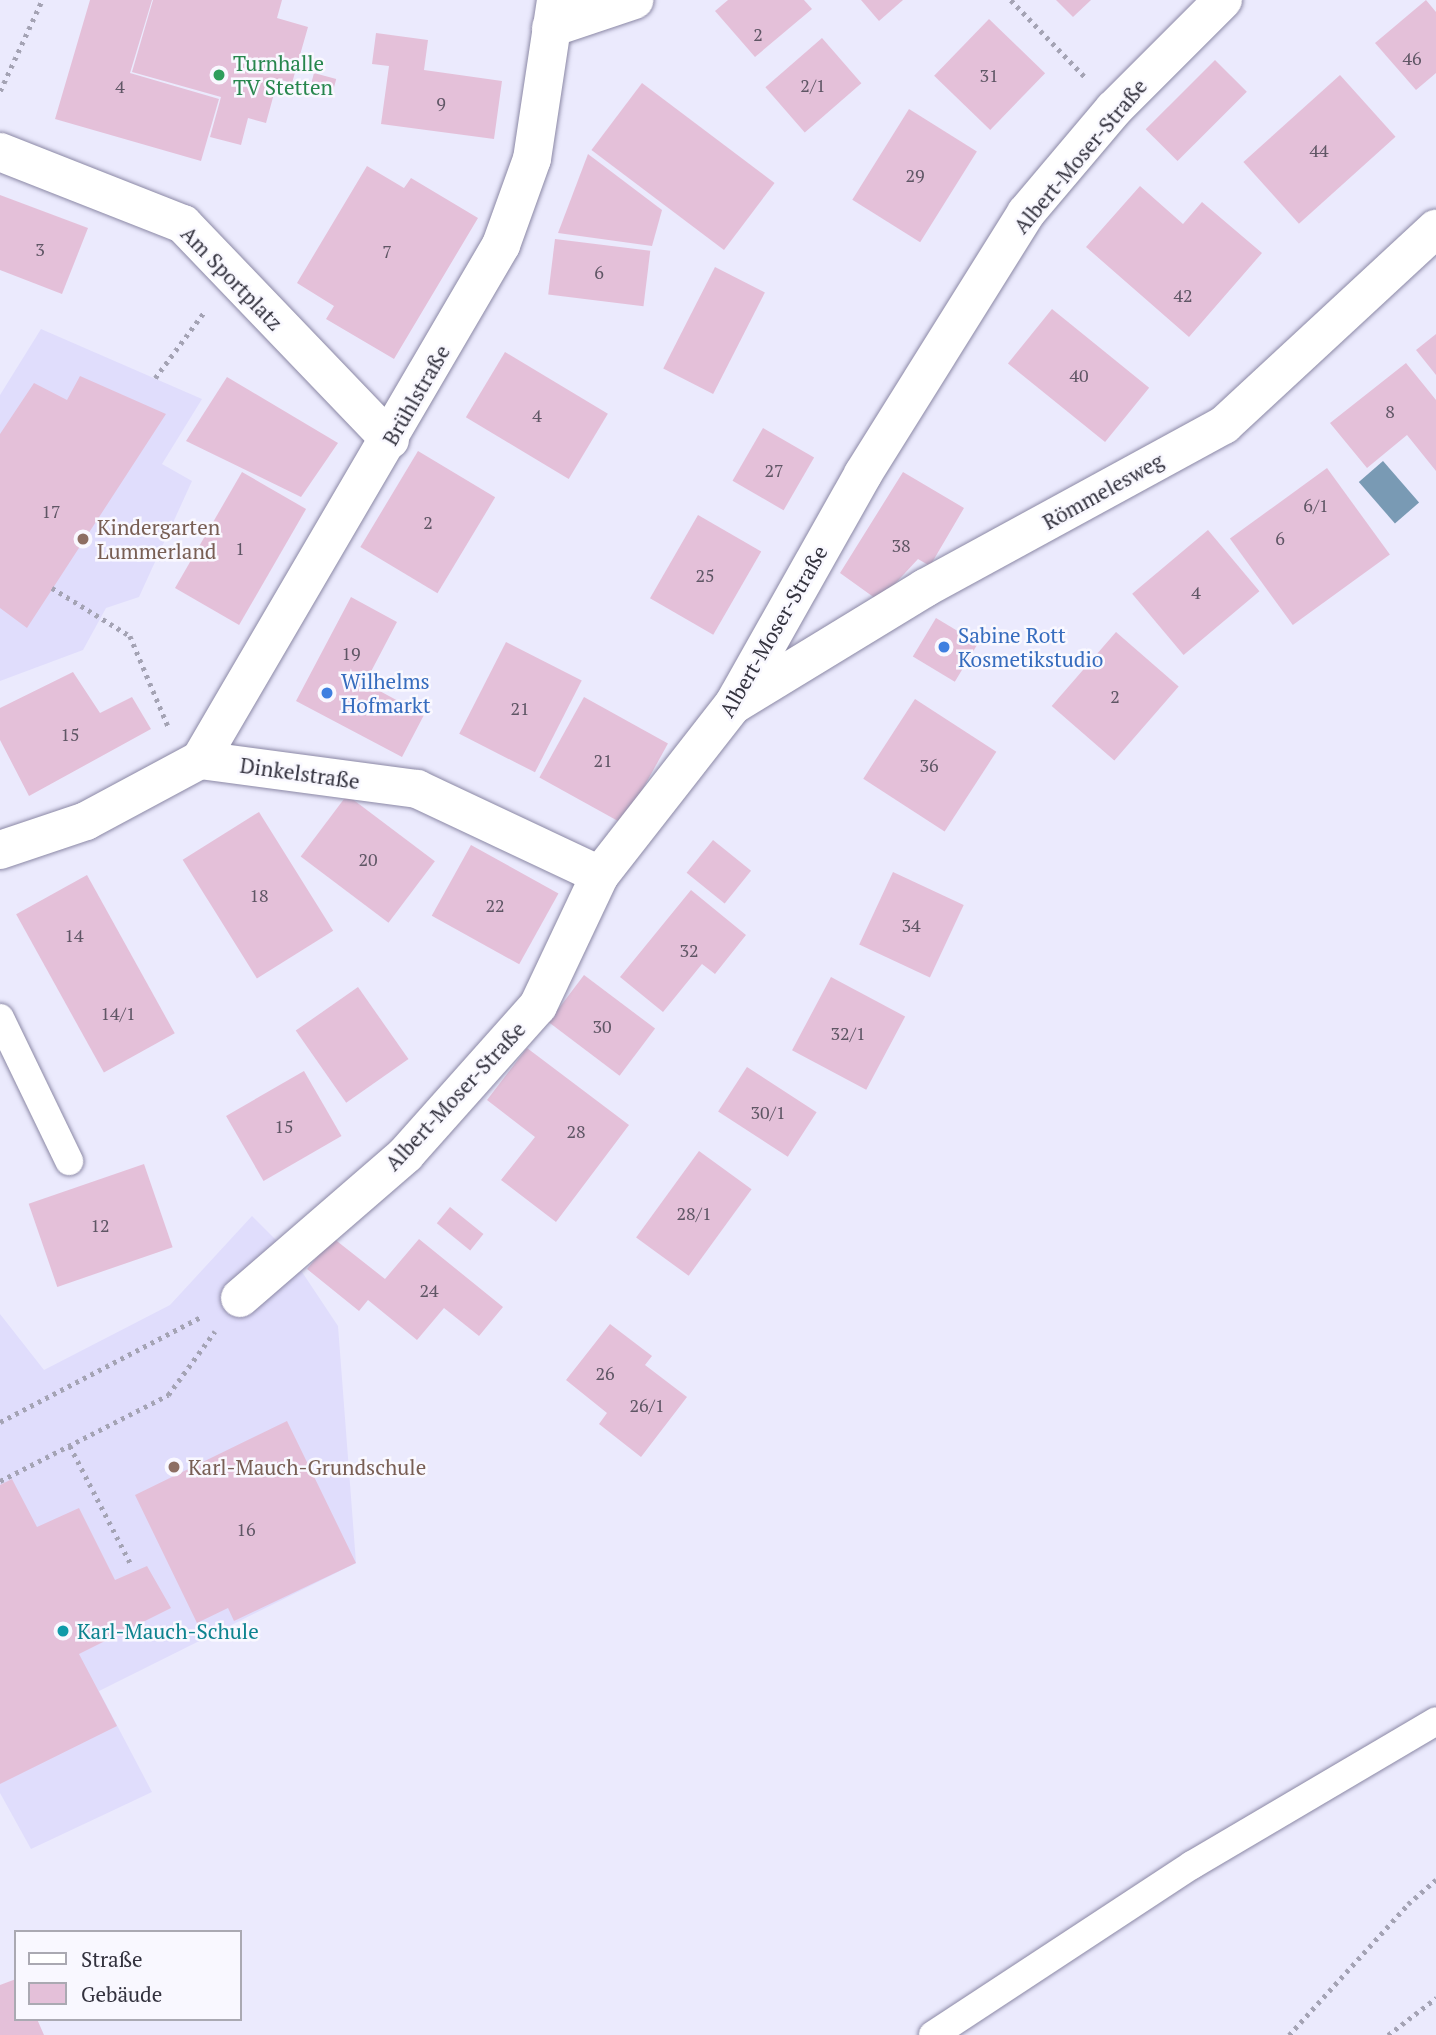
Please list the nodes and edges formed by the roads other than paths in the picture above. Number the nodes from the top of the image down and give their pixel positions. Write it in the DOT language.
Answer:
graph roads {
  1 [pos="634,0"];
  2 [pos="1223,0"];
  3 [pos="554,14"];
  4 [pos="0,152"];
  5 [pos="1436,229"];
  6 [pos="390,440"];
  7 [pos="733,705"];
  8 [pos="200,760"];
  9 [pos="0,850"];
  10 [pos="600,875"];
  11 [pos="0,1018"];
  12 [pos="69,1161"];
  13 [pos="240,1298"];
  14 [pos="1436,1721"];
  15 [pos="933,2035"];
  1 -- 3 [label="street"];
  2 -- 7 [label="street, Albert-Moser-Straße"];
  3 -- 6 [label="street, Brühlstraße"];
  4 -- 6 [label="street, Am Sportplatz"];
  5 -- 7 [label="street, Römmelesweg"];
  6 -- 8 [label="street, Brühlstraße"];
  7 -- 10 [label="street, Albert-Moser-Straße"];
  8 -- 9 [label="street"];
  8 -- 10 [label="street, Dinkelstraße"];
  10 -- 13 [label="street, Albert-Moser-Straße"];
  11 -- 12 [label="lane"];
  14 -- 15 [label="lane"];
}
